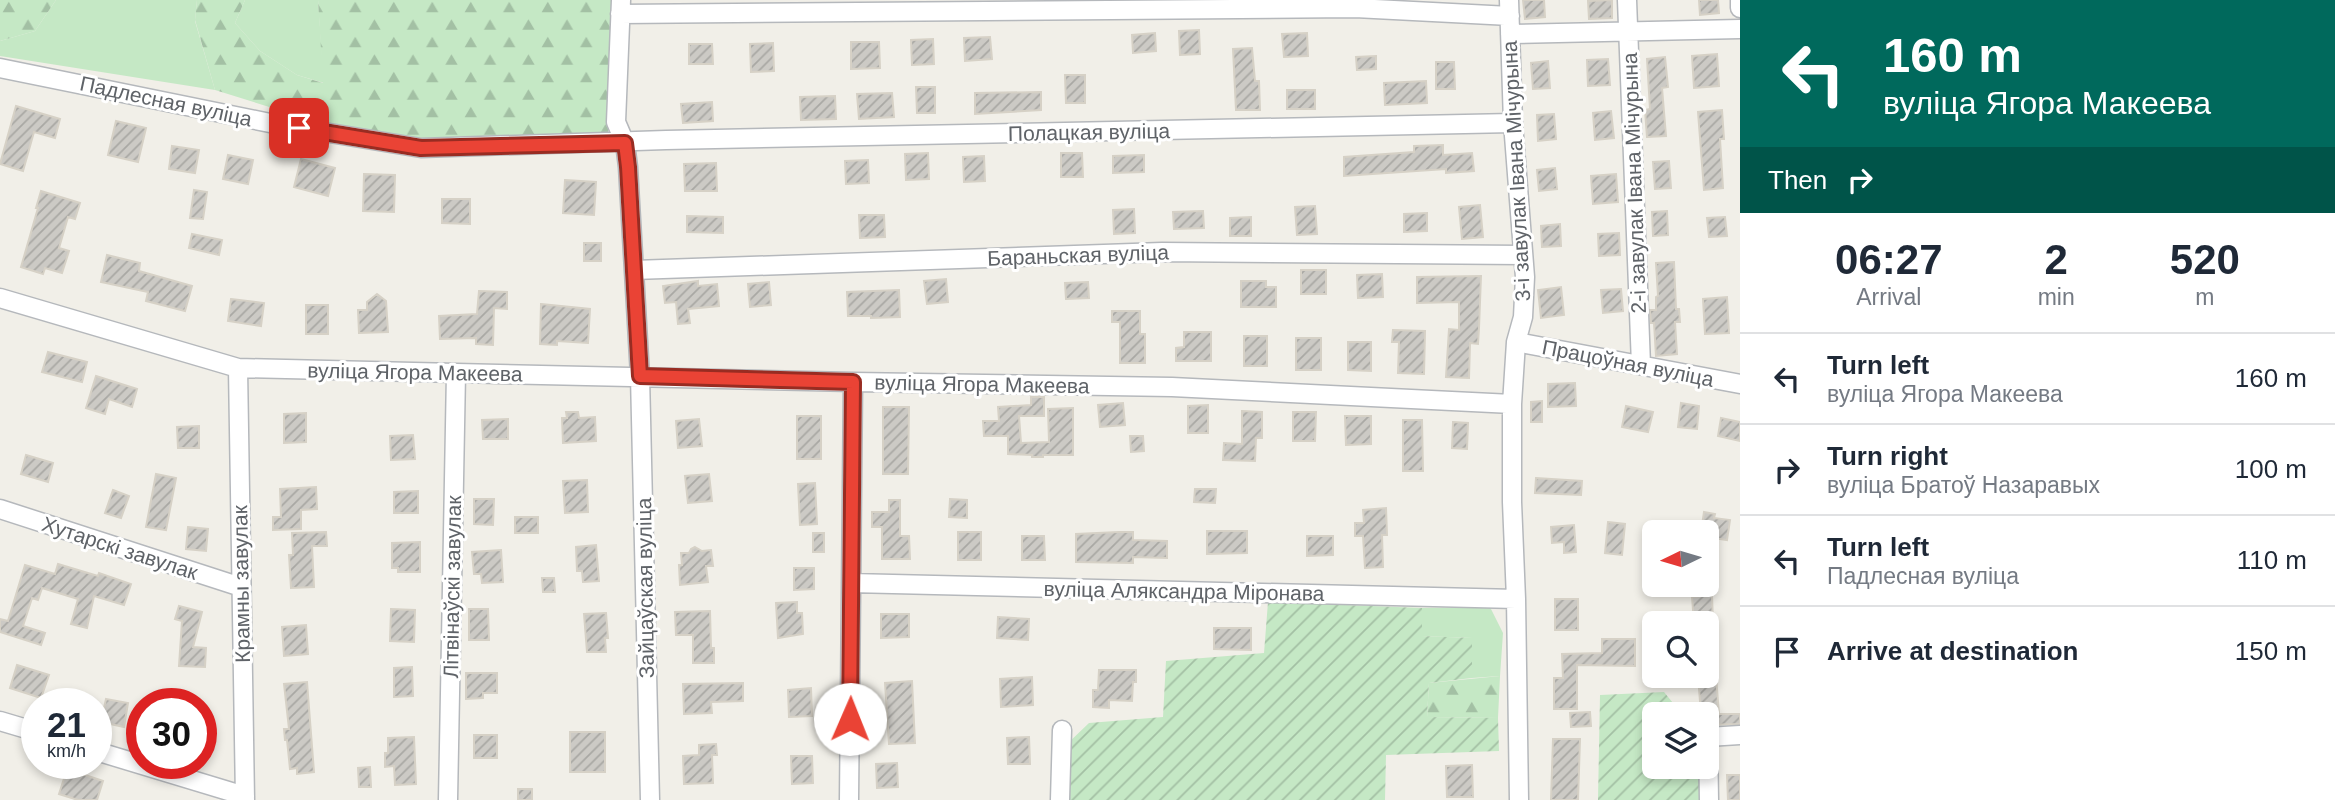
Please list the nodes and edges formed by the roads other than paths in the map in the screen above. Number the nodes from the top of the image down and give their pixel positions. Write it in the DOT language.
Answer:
graph roads {
  1 [pos="1627,0"];
  2 [pos="1740,0"];
  3 [pos="620,7"];
  4 [pos="1740,8"];
  5 [pos="1509,17"];
  6 [pos="1740,29"];
  7 [pos="1629,32"];
  8 [pos="1,70"];
  9 [pos="1513,123"];
  10 [pos="666,140"];
  11 [pos="625,143"];
  12 [pos="1523,255"];
  13 [pos="634,270"];
  14 [pos="0,298"];
  15 [pos="1516,342"];
  16 [pos="1641,365"];
  17 [pos="238,368"];
  18 [pos="456,373"];
  19 [pos="640,376"];
  20 [pos="853,382"];
  21 [pos="1740,384"];
  22 [pos="1512,404"];
  23 [pos="0,509"];
  24 [pos="851,583"];
  25 [pos="241,587"];
  26 [pos="1516,600"];
  27 [pos="0,721"];
  28 [pos="21,727"];
  29 [pos="1062,730"];
  30 [pos="1740,735"];
  31 [pos="112,756"];
  32 [pos="245,798"];
  33 [pos="448,800"];
  34 [pos="650,800"];
  35 [pos="849,800"];
  36 [pos="1060,800"];
  37 [pos="1519,800"];
  38 [pos="1709,800"];
  1 -- 7 [label="street, 2-і завулак Івана Мічурына"];
  2 -- 4 [label="street"];
  3 -- 5 [label="street"];
  3 -- 11 [label="street, Зайцаўская вуліца"];
  5 -- 7 [label="street"];
  5 -- 9 [label="street, 3-і завулак Івана Мічурына"];
  6 -- 7 [label="street"];
  7 -- 16 [label="street, 2-і завулак Івана Мічурына"];
  8 -- 11 [label="street, Падлесная вуліца"];
  9 -- 10 [label="street, Полацкая вуліца"];
  9 -- 12 [label="street, 3-і завулак Івана Мічурына"];
  10 -- 11 [label="street, Падлесная вуліца"];
  11 -- 13 [label="street, Зайцаўская вуліца"];
  12 -- 13 [label="street, Бараньская вуліца"];
  12 -- 15 [label="street, 3-і завулак Івана Мічурына"];
  13 -- 19 [label="street, Зайцаўская вуліца"];
  14 -- 17 [label="street, вуліца Ягора Макеева"];
  15 -- 16 [label="street, Працоўная вуліца"];
  15 -- 22 [label="street, 3-і завулак Івана Мічурына"];
  16 -- 21 [label="street, Працоўная вуліца"];
  17 -- 18 [label="street, вуліца Ягора Макеева"];
  17 -- 25 [label="street, Крамны завулак"];
  18 -- 19 [label="street, вуліца Ягора Макеева"];
  18 -- 33 [label="street, Літвінаўскі завулак"];
  19 -- 20 [label="street, вуліца Ягора Макеева"];
  19 -- 34 [label="street, Зайцаўская вуліца"];
  20 -- 22 [label="street, вуліца Ягора Макеева"];
  20 -- 24 [label="street"];
  22 -- 26 [label="street, 3-і завулак Івана Мічурына"];
  23 -- 25 [label="street, Хутарскі завулак"];
  24 -- 26 [label="street, вуліца Аляксандра Міронава"];
  24 -- 35 [label="street"];
  25 -- 32 [label="street, Крамны завулак"];
  26 -- 37 [label="street, 3-і завулак Івана Мічурына"];
  27 -- 28 [label="street"];
  29 -- 36 [label="street"];
  30 -- 38 [label="street"];
  31 -- 32 [label="street"];
}
